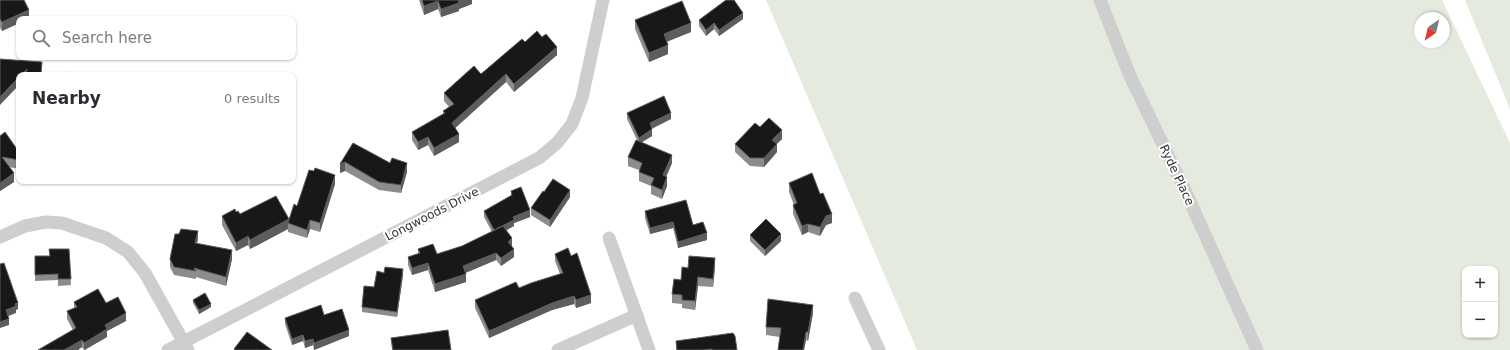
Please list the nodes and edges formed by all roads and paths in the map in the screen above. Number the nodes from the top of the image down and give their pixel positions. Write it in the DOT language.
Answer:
graph roads {
  1 [pos="603,0"];
  2 [pos="1100,0"];
  3 [pos="0,237"];
  4 [pos="609,238"];
  5 [pos="855,298"];
  6 [pos="637,315"];
  7 [pos="185,346"];
  8 [pos="168,350"];
  9 [pos="558,350"];
  10 [pos="649,350"];
  11 [pos="879,350"];
  12 [pos="1257,350"];
  1 -- 7 [label="street, Longwoods Drive"];
  2 -- 12 [label="street, Ryde Place"];
  3 -- 7 [label="street"];
  4 -- 6 [label="street"];
  5 -- 11 [label="street"];
  6 -- 9 [label="street"];
  6 -- 10 [label="street"];
  7 -- 8 [label="street, Longwoods Drive"];
}
